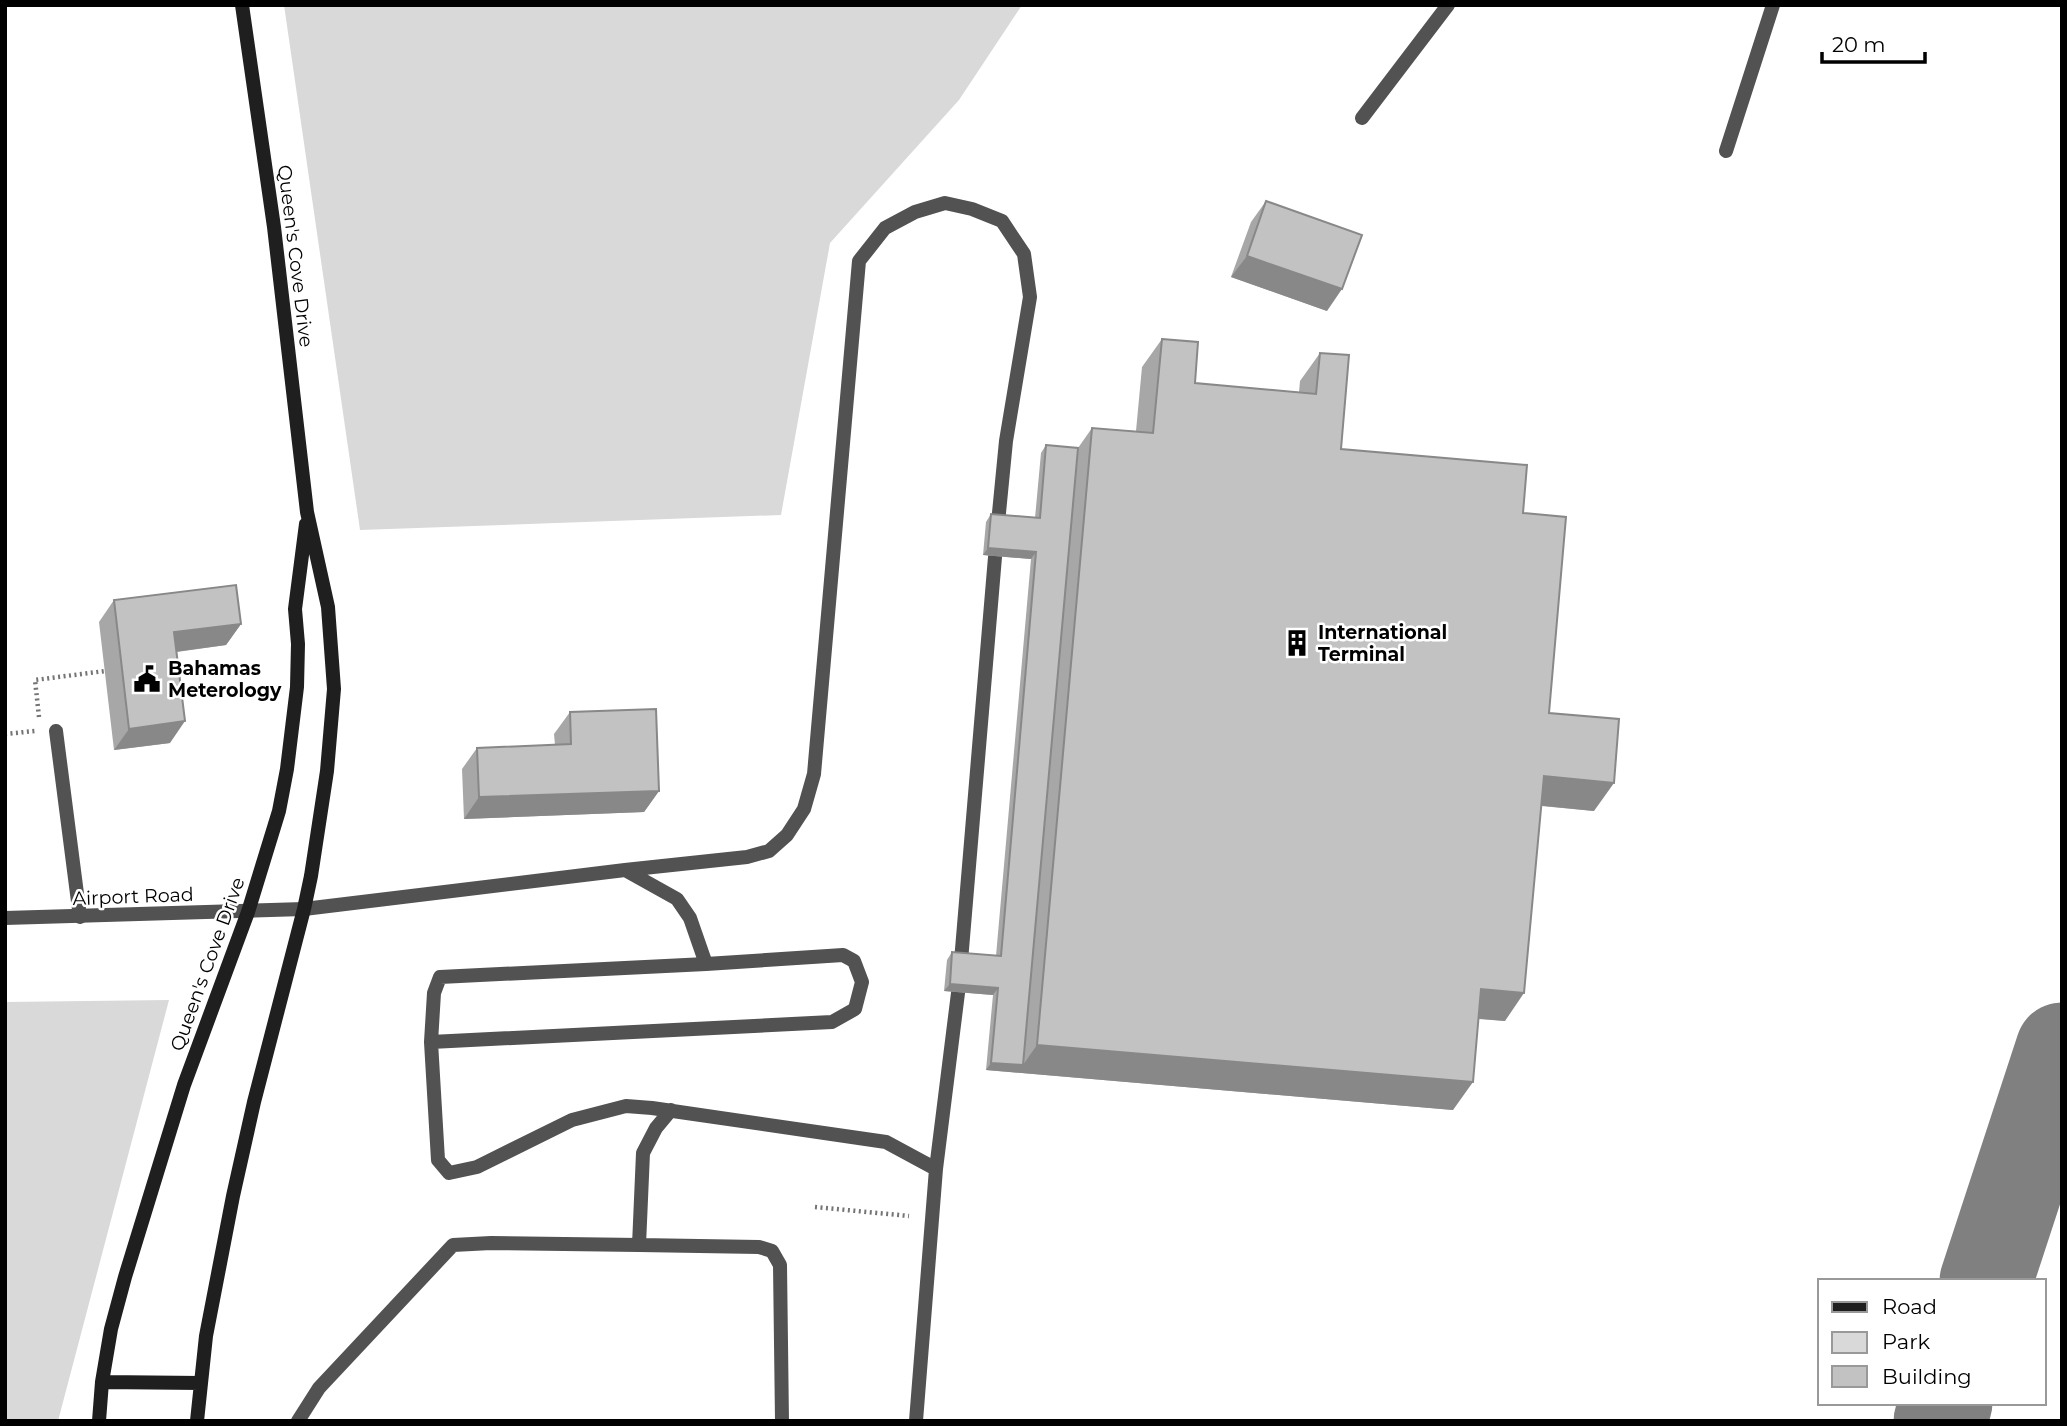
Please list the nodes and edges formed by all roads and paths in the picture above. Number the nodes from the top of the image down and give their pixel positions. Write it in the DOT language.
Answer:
graph roads {
  1 [pos="243,5"];
  2 [pos="1448,5"];
  3 [pos="1773,5"];
  4 [pos="1362,118"];
  5 [pos="1727,151"];
  6 [pos="307,512"];
  7 [pos="998,523"];
  8 [pos="995,557"];
  9 [pos="105,671"];
  10 [pos="39,718"];
  11 [pos="40,731"];
  12 [pos="56,731"];
  13 [pos="5,734"];
  14 [pos="625,870"];
  15 [pos="304,909"];
  16 [pos="248,912"];
  17 [pos="80,917"];
  18 [pos="5,918"];
  19 [pos="961,961"];
  20 [pos="706,964"];
  21 [pos="958,993"];
  22 [pos="431,1042"];
  23 [pos="671,1110"];
  24 [pos="936,1169"];
  25 [pos="815,1207"];
  26 [pos="933,1219"];
  27 [pos="639,1245"];
  28 [pos="102,1382"];
  29 [pos="201,1383"];
  30 [pos="99,1421"];
  31 [pos="197,1421"];
  32 [pos="298,1421"];
  33 [pos="782,1421"];
  34 [pos="916,1421"];
  1 -- 6 [label="street, Queen's Cove Drive"];
  2 -- 4 [label="street"];
  3 -- 5 [label="street"];
  6 -- 15 [label="street, Queen's Cove Drive"];
  6 -- 16 [label="street, Queen's Cove Drive"];
  7 -- 14 [label="street, Airport Road"];
  8 -- 19 [label="street"];
  9 -- 10 [label="path"];
  11 -- 13 [label="path"];
  12 -- 17 [label="street"];
  14 -- 15 [label="street, Airport Road"];
  14 -- 20 [label="street"];
  15 -- 16 [label="street, Airport Road"];
  15 -- 29 [label="street, Queen's Cove Drive"];
  16 -- 17 [label="street, Airport Road"];
  16 -- 28 [label="street, Queen's Cove Drive"];
  17 -- 18 [label="street, Airport Road"];
  20 -- 22 [label="street"];
  20 -- 22 [label="street"];
  21 -- 24 [label="street"];
  22 -- 23 [label="street"];
  23 -- 24 [label="street"];
  23 -- 27 [label="street"];
  24 -- 26 [label="street"];
  25 -- 26 [label="path"];
  26 -- 34 [label="street"];
  27 -- 32 [label="street"];
  27 -- 33 [label="street"];
  28 -- 29 [label="street"];
  28 -- 30 [label="street, Queen's Cove Drive"];
  29 -- 31 [label="street, Queen's Cove Drive"];
}
